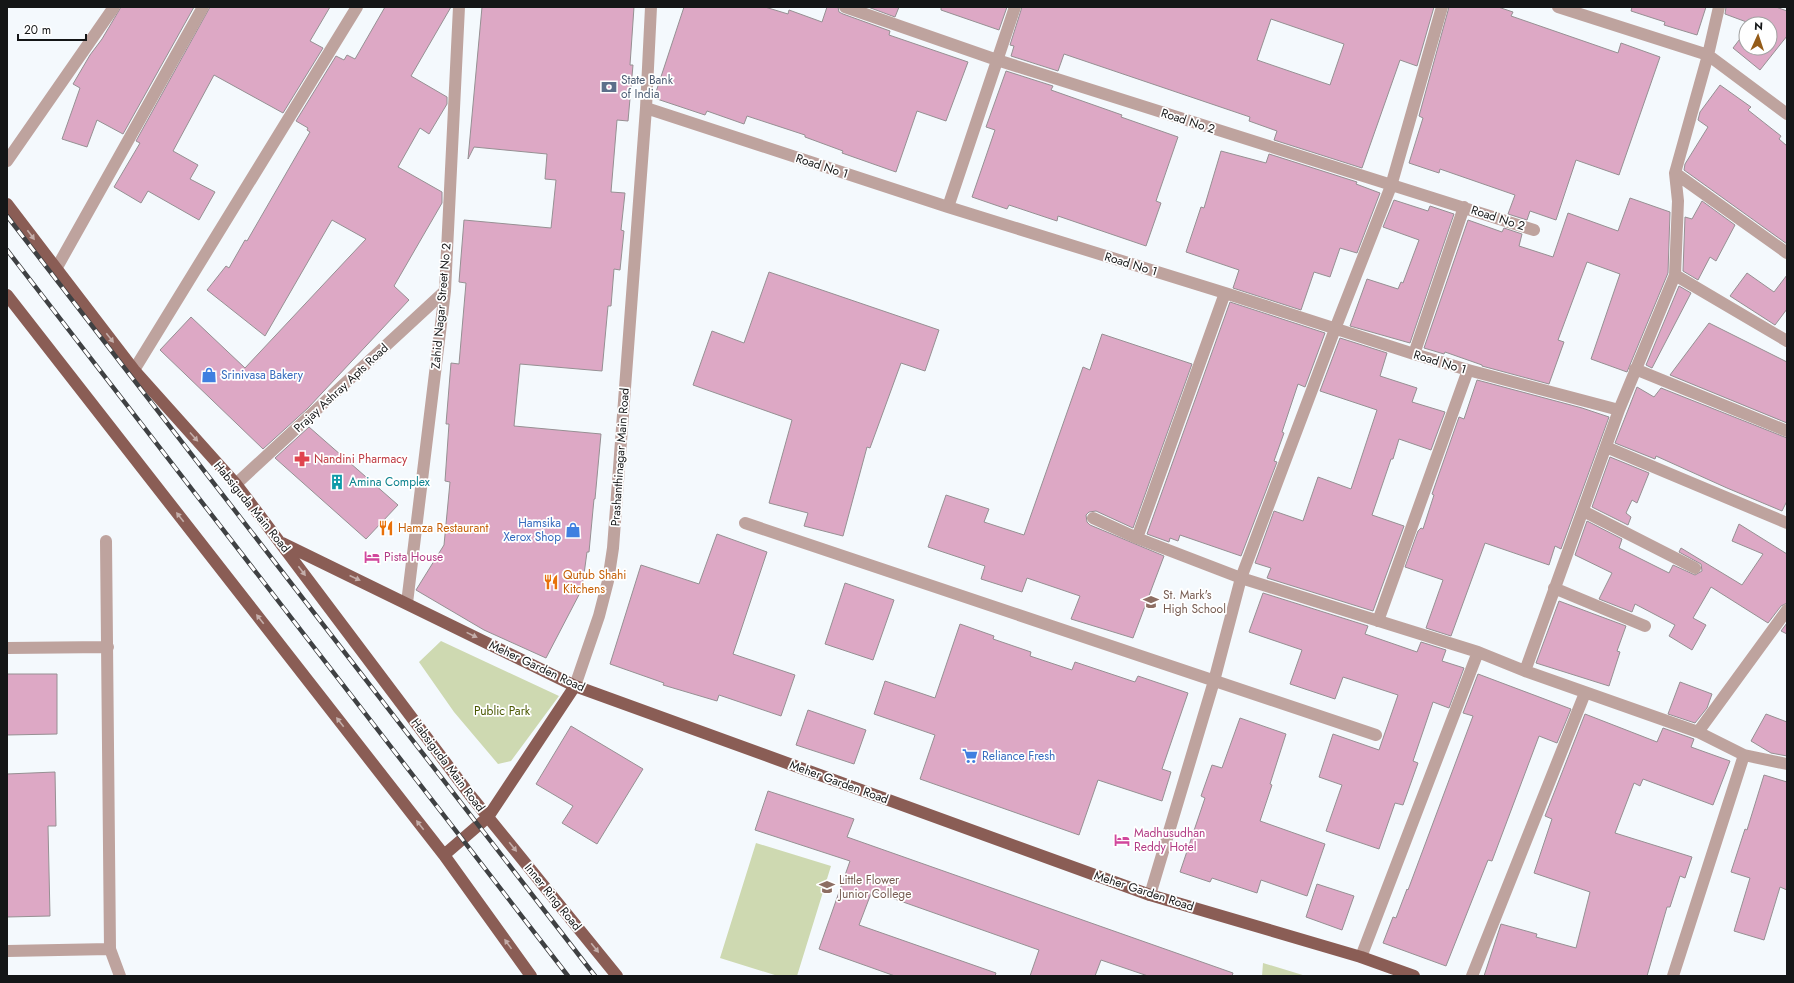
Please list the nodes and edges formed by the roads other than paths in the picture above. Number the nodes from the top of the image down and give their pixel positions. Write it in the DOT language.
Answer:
graph roads {
  1 [pos="114,7"];
  2 [pos="203,7"];
  3 [pos="357,7"];
  4 [pos="458,7"];
  5 [pos="652,7"];
  6 [pos="845,7"];
  7 [pos="1015,7"];
  8 [pos="1442,7"];
  9 [pos="1558,7"];
  10 [pos="1719,7"];
  11 [pos="1708,56"];
  12 [pos="997,60"];
  13 [pos="646,108"];
  14 [pos="1787,114"];
  15 [pos="7,161"];
  16 [pos="1675,172"];
  17 [pos="1391,186"];
  18 [pos="7,204"];
  19 [pos="948,207"];
  20 [pos="1464,207"];
  21 [pos="1534,230"];
  22 [pos="1787,253"];
  23 [pos="56,269"];
  24 [pos="1675,275"];
  25 [pos="445,291"];
  26 [pos="1225,293"];
  27 [pos="7,295"];
  28 [pos="1334,329"];
  29 [pos="1787,341"];
  30 [pos="1414,354"];
  31 [pos="1635,369"];
  32 [pos="134,370"];
  33 [pos="1468,370"];
  34 [pos="1618,410"];
  35 [pos="1787,431"];
  36 [pos="1606,447"];
  37 [pos="236,484"];
  38 [pos="1583,511"];
  39 [pos="1093,518"];
  40 [pos="745,523"];
  41 [pos="1787,523"];
  42 [pos="1137,538"];
  43 [pos="106,541"];
  44 [pos="282,543"];
  45 [pos="1695,568"];
  46 [pos="1241,578"];
  47 [pos="1554,588"];
  48 [pos="407,603"];
  49 [pos="1787,610"];
  50 [pos="1378,621"];
  51 [pos="1645,626"];
  52 [pos="108,647"];
  53 [pos="7,648"];
  54 [pos="1478,652"];
  55 [pos="1525,671"];
  56 [pos="1214,681"];
  57 [pos="575,686"];
  58 [pos="1585,693"];
  59 [pos="1698,732"];
  60 [pos="1376,736"];
  61 [pos="1744,755"];
  62 [pos="1786,762"];
  63 [pos="488,817"];
  64 [pos="444,855"];
  65 [pos="1150,895"];
  66 [pos="110,949"];
  67 [pos="7,951"];
  68 [pos="1362,958"];
  69 [pos="120,976"];
  70 [pos="531,976"];
  71 [pos="617,976"];
  72 [pos="1414,976"];
  73 [pos="1472,976"];
  74 [pos="1673,976"];
  1 -- 15 [label="street"];
  2 -- 23 [label="street"];
  3 -- 32 [label="street"];
  4 -- 25 [label="street, Zahid Nagar Street No 2"];
  5 -- 13 [label="street, Prashanthinagar Main Road"];
  6 -- 12 [label="street, Road No 2"];
  7 -- 12 [label="street"];
  8 -- 17 [label="street"];
  9 -- 11 [label="street"];
  10 -- 11 [label="street"];
  11 -- 14 [label="street"];
  11 -- 16 [label="street"];
  12 -- 17 [label="street, Road No 2"];
  12 -- 19 [label="street"];
  13 -- 19 [label="street, Road No 1"];
  13 -- 57 [label="street, Prashanthinagar Main Road"];
  16 -- 22 [label="street"];
  16 -- 24 [label="street"];
  17 -- 20 [label="street, Road No 2"];
  17 -- 28 [label="street"];
  18 -- 23 [label="main road, Habsiguda Main Road, one-way"];
  19 -- 26 [label="street, Road No 1"];
  20 -- 21 [label="street, Road No 2"];
  20 -- 30 [label="street"];
  23 -- 32 [label="main road, Habsiguda Main Road, one-way"];
  24 -- 29 [label="street"];
  24 -- 31 [label="street"];
  25 -- 37 [label="street, Prajay Ashray Apts Road"];
  25 -- 48 [label="street, Zahid Nagar Street No 2"];
  26 -- 28 [label="street, Road No 1"];
  26 -- 42 [label="street"];
  64 -- 27 [label="main road, one-way"];
  28 -- 30 [label="street, Road No 1"];
  28 -- 46 [label="street"];
  30 -- 33 [label="street, Road No 1"];
  31 -- 34 [label="street"];
  31 -- 35 [label="street"];
  32 -- 37 [label="main road, Habsiguda Main Road, one-way"];
  33 -- 34 [label="street, Road No 1"];
  33 -- 50 [label="street"];
  34 -- 36 [label="street"];
  36 -- 38 [label="street"];
  36 -- 41 [label="street"];
  37 -- 44 [label="main road, Habsiguda Main Road"];
  38 -- 45 [label="street"];
  38 -- 47 [label="street"];
  39 -- 42 [label="street"];
  40 -- 56 [label="street"];
  42 -- 46 [label="street"];
  43 -- 52 [label="street"];
  44 -- 48 [label="main road, Meher Garden Road, one-way"];
  44 -- 63 [label="main road, Habsiguda Main Road, one-way"];
  46 -- 50 [label="street"];
  46 -- 56 [label="street"];
  47 -- 51 [label="street"];
  47 -- 55 [label="street"];
  48 -- 57 [label="main road, Meher Garden Road, one-way"];
  49 -- 59 [label="street"];
  50 -- 54 [label="street"];
  52 -- 53 [label="street"];
  52 -- 66 [label="street"];
  54 -- 55 [label="street"];
  54 -- 68 [label="street"];
  55 -- 58 [label="street"];
  56 -- 60 [label="street"];
  56 -- 65 [label="street"];
  57 -- 63 [label="main road, Prashanthinagar Main Road"];
  57 -- 65 [label="main road, Meher Garden Road"];
  58 -- 59 [label="street"];
  58 -- 73 [label="street"];
  59 -- 61 [label="street"];
  61 -- 62 [label="street"];
  61 -- 74 [label="street"];
  63 -- 64 [label="main road, Prashanthinagar Main Road"];
  63 -- 71 [label="main road, Inner Ring Road, one-way"];
  70 -- 64 [label="main road, one-way"];
  65 -- 68 [label="main road, Meher Garden Road"];
  66 -- 67 [label="street"];
  66 -- 69 [label="street"];
  68 -- 72 [label="main road, Meher Garden Road"];
}
